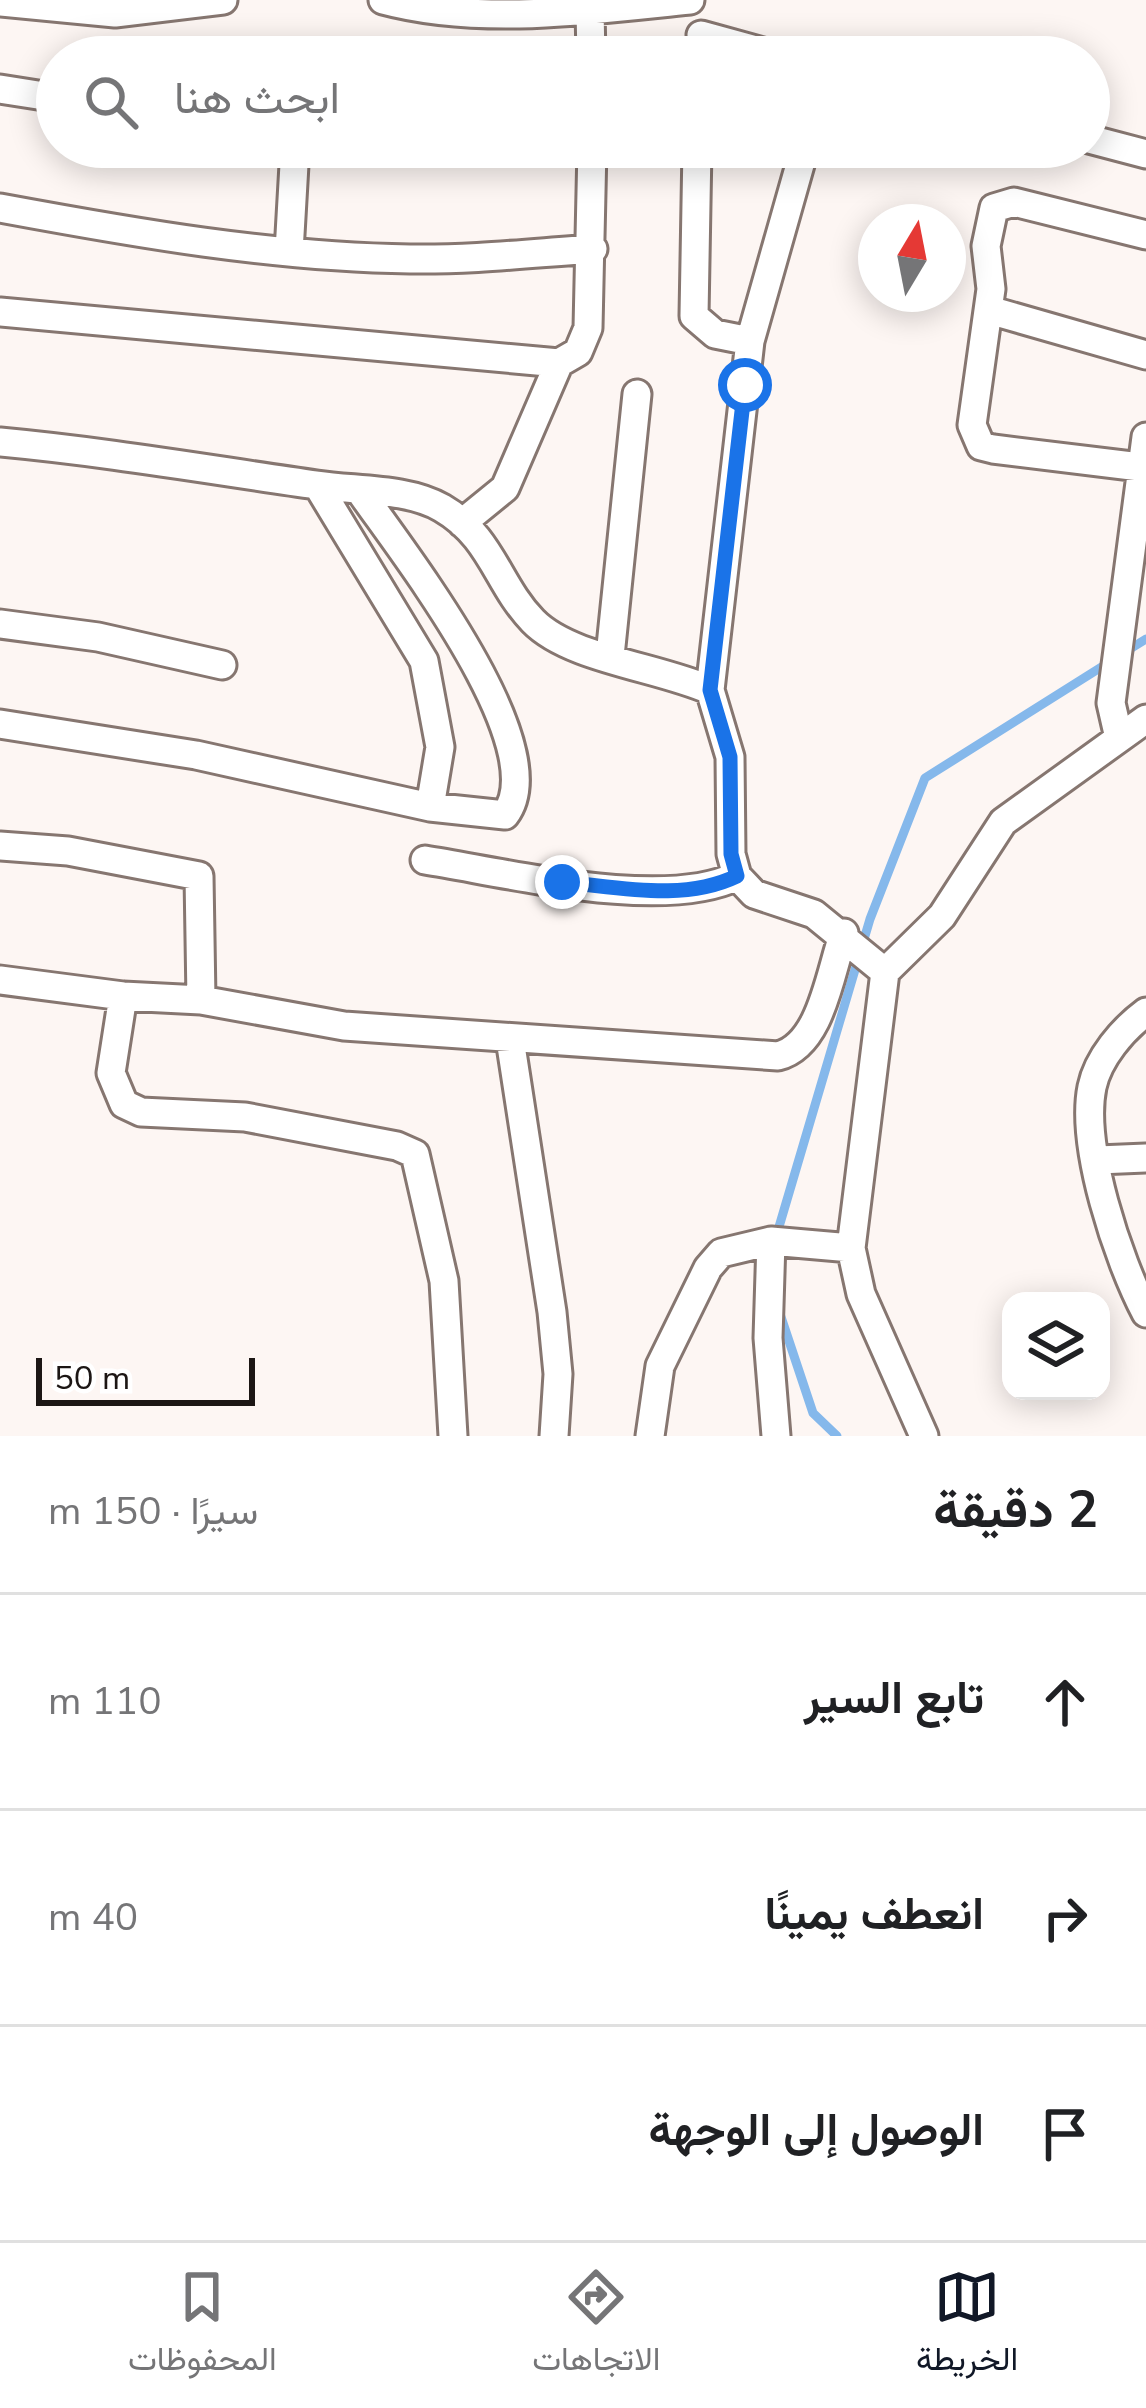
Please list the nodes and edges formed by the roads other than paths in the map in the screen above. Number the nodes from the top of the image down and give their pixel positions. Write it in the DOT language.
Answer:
graph roads {
  1 [pos="223,0"];
  2 [pos="382,0"];
  3 [pos="691,0"];
  4 [pos="0,2"];
  5 [pos="590,10"];
  6 [pos="591,36"];
  7 [pos="699,36"];
  8 [pos="0,89"];
  9 [pos="36,95"];
  10 [pos="1110,145"];
  11 [pos="1146,154"];
  12 [pos="294,168"];
  13 [pos="592,168"];
  14 [pos="697,168"];
  15 [pos="799,168"];
  16 [pos="0,208"];
  17 [pos="1146,235"];
  18 [pos="593,249"];
  19 [pos="289,252"];
  20 [pos="988,310"];
  21 [pos="0,312"];
  22 [pos="750,341"];
  23 [pos="1146,355"];
  24 [pos="559,363"];
  25 [pos="637,394"];
  26 [pos="1146,437"];
  27 [pos="0,442"];
  28 [pos="1140,466"];
  29 [pos="318,486"];
  30 [pos="360,490"];
  31 [pos="462,523"];
  32 [pos="0,624"];
  33 [pos="610,656"];
  34 [pos="222,665"];
  35 [pos="710,690"];
  36 [pos="1146,719"];
  37 [pos="0,724"];
  38 [pos="1120,739"];
  39 [pos="430,807"];
  40 [pos="0,846"];
  41 [pos="425,860"];
  42 [pos="737,876"];
  43 [pos="844,933"];
  44 [pos="885,972"];
  45 [pos="0,980"];
  46 [pos="123,996"];
  47 [pos="201,1000"];
  48 [pos="1146,1012"];
  49 [pos="511,1039"];
  50 [pos="1146,1158"];
  51 [pos="1098,1160"];
  52 [pos="771,1241"];
  53 [pos="851,1248"];
  54 [pos="1146,1313"];
  55 [pos="453,1436"];
  56 [pos="554,1436"];
  57 [pos="650,1436"];
  58 [pos="776,1436"];
  59 [pos="924,1436"];
  1 -- 4 [label="street"];
  2 -- 5 [label="street"];
  3 -- 5 [label="street"];
  3 -- 7 [label="street"];
  5 -- 6 [label="street"];
  8 -- 9 [label="street"];
  10 -- 11 [label="street"];
  12 -- 19 [label="street"];
  13 -- 18 [label="street"];
  14 -- 22 [label="street"];
  15 -- 22 [label="street"];
  16 -- 19 [label="street"];
  17 -- 20 [label="street"];
  18 -- 19 [label="street"];
  18 -- 24 [label="street"];
  20 -- 23 [label="street"];
  20 -- 28 [label="street"];
  21 -- 24 [label="street"];
  22 -- 35 [label="street"];
  24 -- 31 [label="street"];
  25 -- 33 [label="street"];
  26 -- 28 [label="street"];
  27 -- 29 [label="street"];
  28 -- 38 [label="street"];
  29 -- 30 [label="street"];
  29 -- 39 [label="street"];
  30 -- 31 [label="street"];
  30 -- 39 [label="street"];
  31 -- 33 [label="street"];
  32 -- 34 [label="street"];
  33 -- 35 [label="street"];
  35 -- 42 [label="street"];
  36 -- 38 [label="street"];
  37 -- 39 [label="street"];
  38 -- 44 [label="street"];
  40 -- 47 [label="street"];
  41 -- 42 [label="street"];
  42 -- 43 [label="street"];
  43 -- 44 [label="street"];
  43 -- 49 [label="street"];
  44 -- 53 [label="street"];
  45 -- 46 [label="street"];
  46 -- 47 [label="street"];
  46 -- 55 [label="street"];
  47 -- 49 [label="street"];
  48 -- 51 [label="street"];
  49 -- 56 [label="street"];
  50 -- 51 [label="street"];
  51 -- 54 [label="street"];
  52 -- 53 [label="street"];
  52 -- 57 [label="street"];
  52 -- 58 [label="street"];
  53 -- 59 [label="street"];
}
